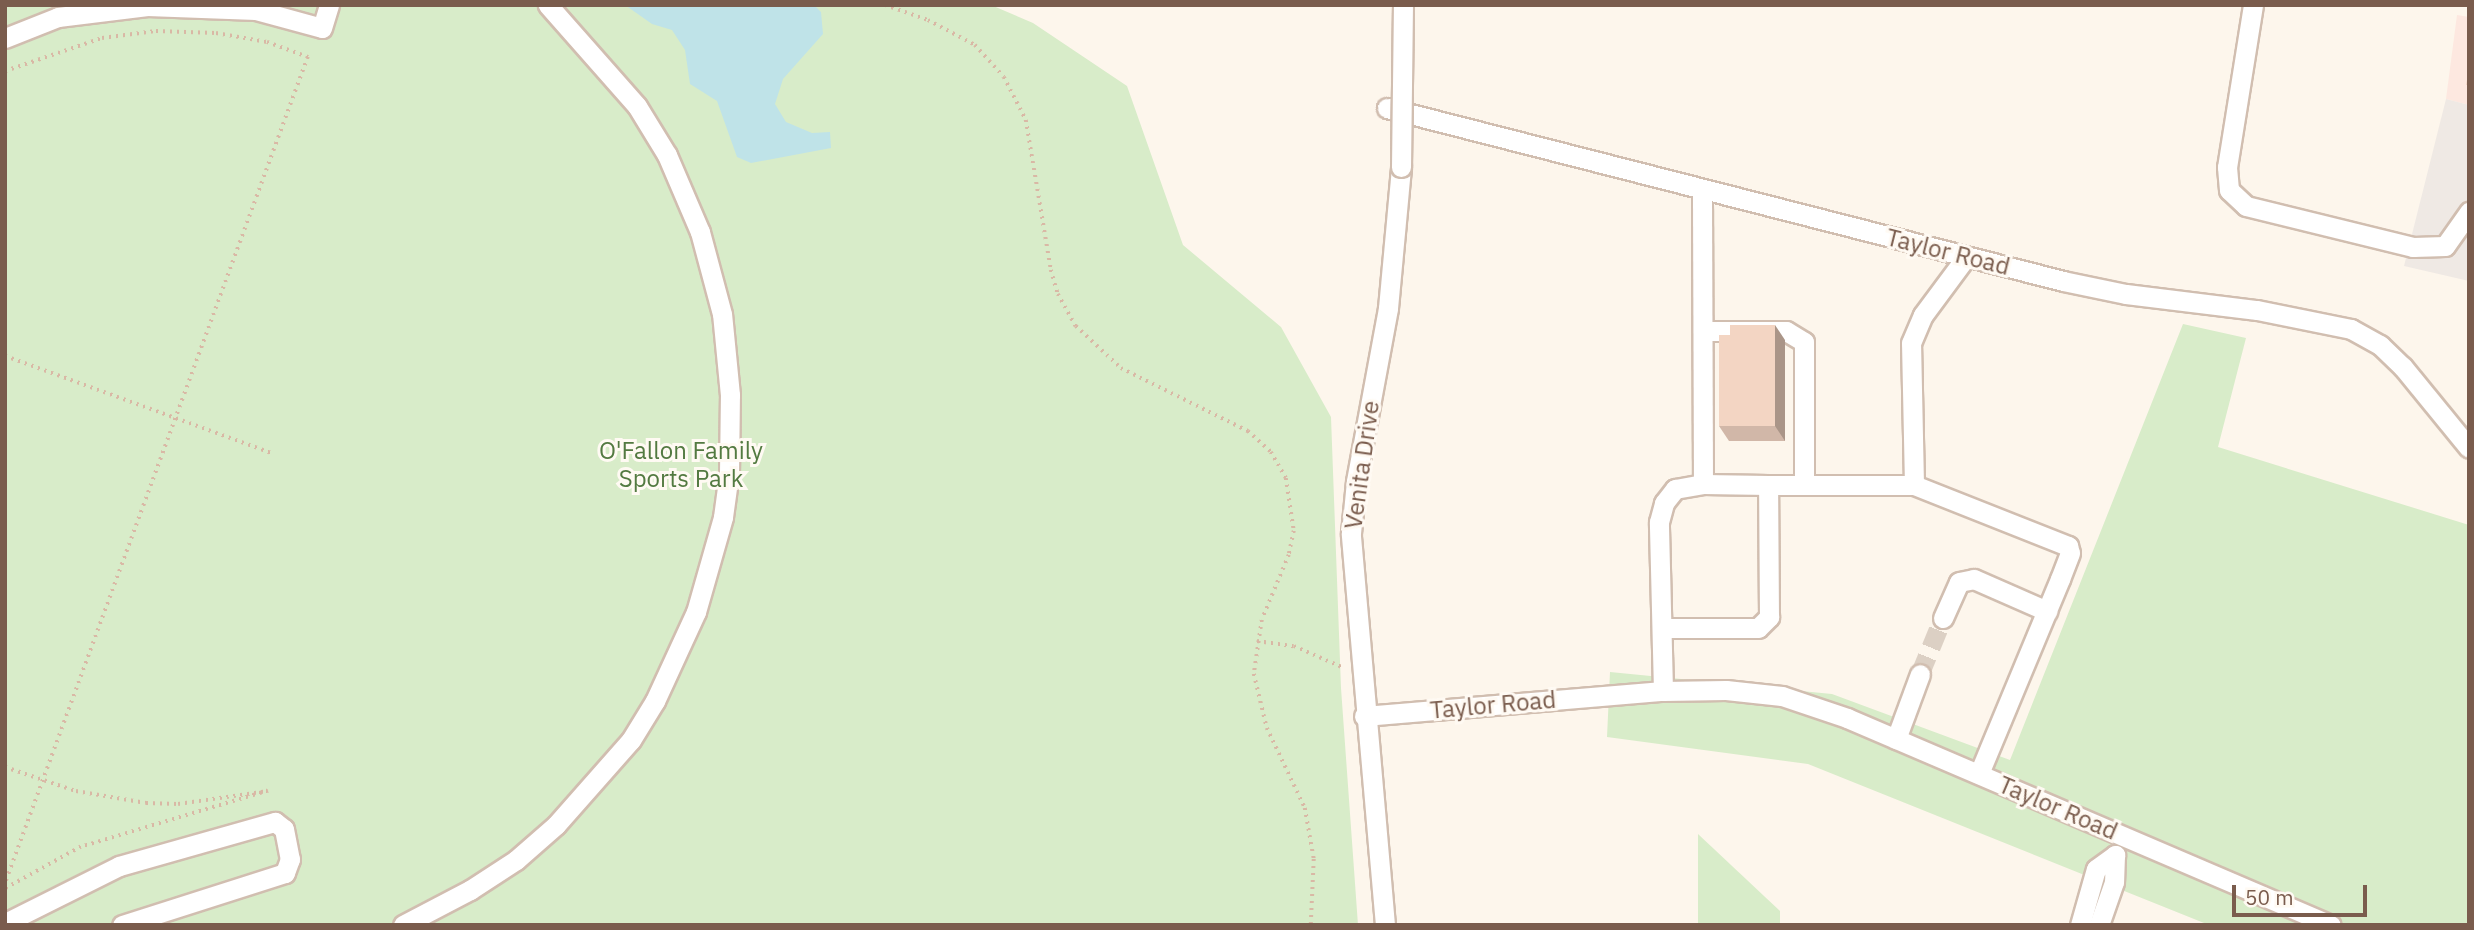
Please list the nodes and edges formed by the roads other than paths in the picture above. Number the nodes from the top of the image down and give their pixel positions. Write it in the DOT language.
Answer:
graph roads {
  1 [pos="329,5"];
  2 [pos="548,5"];
  3 [pos="1403,5"];
  4 [pos="2253,5"];
  5 [pos="5,38"];
  6 [pos="1387,108"];
  7 [pos="1702,189"];
  8 [pos="2469,212"];
  9 [pos="1966,257"];
  10 [pos="1705,331"];
  11 [pos="2469,448"];
  12 [pos="1703,484"];
  13 [pos="1768,485"];
  14 [pos="1804,485"];
  15 [pos="1914,485"];
  16 [pos="2047,611"];
  17 [pos="1943,618"];
  18 [pos="1662,628"];
  19 [pos="1920,674"];
  20 [pos="1663,691"];
  21 [pos="1364,716"];
  22 [pos="1896,739"];
  23 [pos="1979,774"];
  24 [pos="2122,835"];
  25 [pos="2115,855"];
  26 [pos="5,923"];
  27 [pos="122,925"];
  28 [pos="403,925"];
  29 [pos="1385,925"];
  30 [pos="2080,925"];
  31 [pos="2099,925"];
  32 [pos="2332,925"];
  1 -- 5 [label="street"];
  2 -- 28 [label="street"];
  3 -- 21 [label="street, Venita Drive, bridge"];
  4 -- 8 [label="street"];
  6 -- 7 [label="street, Taylor Road"];
  7 -- 9 [label="street, Taylor Road"];
  7 -- 10 [label="street"];
  9 -- 11 [label="street, Taylor Road"];
  9 -- 15 [label="street"];
  10 -- 12 [label="street"];
  10 -- 14 [label="street"];
  12 -- 13 [label="street"];
  12 -- 18 [label="street"];
  13 -- 14 [label="street"];
  13 -- 18 [label="street"];
  14 -- 15 [label="street"];
  15 -- 16 [label="street"];
  16 -- 17 [label="street"];
  16 -- 23 [label="street"];
  18 -- 20 [label="street"];
  19 -- 22 [label="street"];
  20 -- 21 [label="street, Taylor Road"];
  20 -- 22 [label="street, Taylor Road"];
  21 -- 29 [label="street, Venita Drive"];
  22 -- 23 [label="street, Taylor Road"];
  23 -- 24 [label="street, Taylor Road"];
  24 -- 25 [label="street"];
  24 -- 32 [label="street, Taylor Road"];
  25 -- 30 [label="street"];
  25 -- 31 [label="street"];
  26 -- 27 [label="street"];
}
